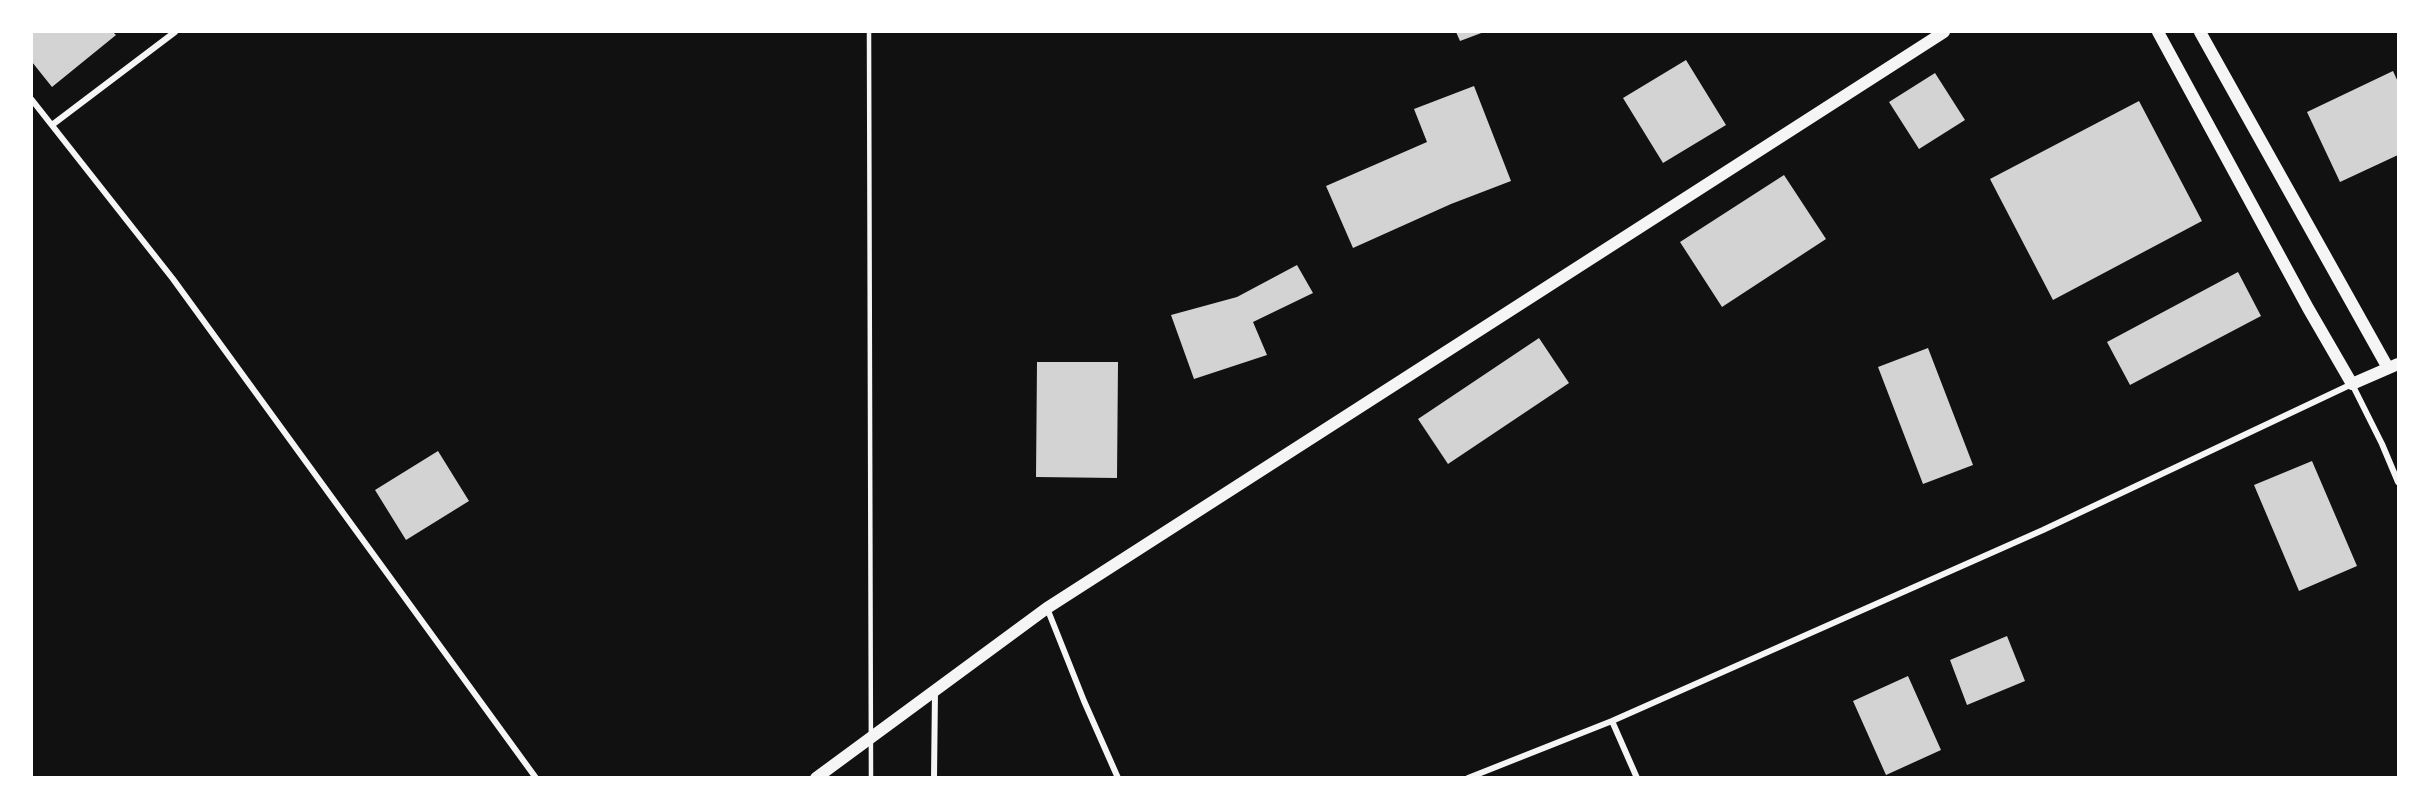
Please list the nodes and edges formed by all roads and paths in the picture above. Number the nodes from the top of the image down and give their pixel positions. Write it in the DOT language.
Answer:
graph roads {
  1 [pos="175,32"];
  2 [pos="869,32"];
  3 [pos="1944,32"];
  4 [pos="2158,32"];
  5 [pos="2200,32"];
  6 [pos="32,100"];
  7 [pos="52,125"];
  8 [pos="2393,366"];
  9 [pos="2352,384"];
  10 [pos="2398,482"];
  11 [pos="1047,608"];
  12 [pos="935,688"];
  13 [pos="1612,721"];
  14 [pos="871,738"];
  15 [pos="536,777"];
  16 [pos="816,777"];
  17 [pos="871,777"];
  18 [pos="934,777"];
  19 [pos="1118,777"];
  20 [pos="1468,777"];
  21 [pos="1637,777"];
  1 -- 7 [label="street"];
  2 -- 14 [label="lane"];
  3 -- 11 [label="main road"];
  4 -- 9 [label="main road"];
  5 -- 8 [label="main road"];
  6 -- 7 [label="street"];
  7 -- 15 [label="street"];
  8 -- 9 [label="main road"];
  9 -- 10 [label="street"];
  9 -- 13 [label="street"];
  11 -- 12 [label="main road"];
  11 -- 19 [label="street"];
  12 -- 14 [label="main road"];
  12 -- 18 [label="street"];
  13 -- 20 [label="street"];
  13 -- 21 [label="street"];
  14 -- 16 [label="main road"];
  14 -- 17 [label="lane"];
}
